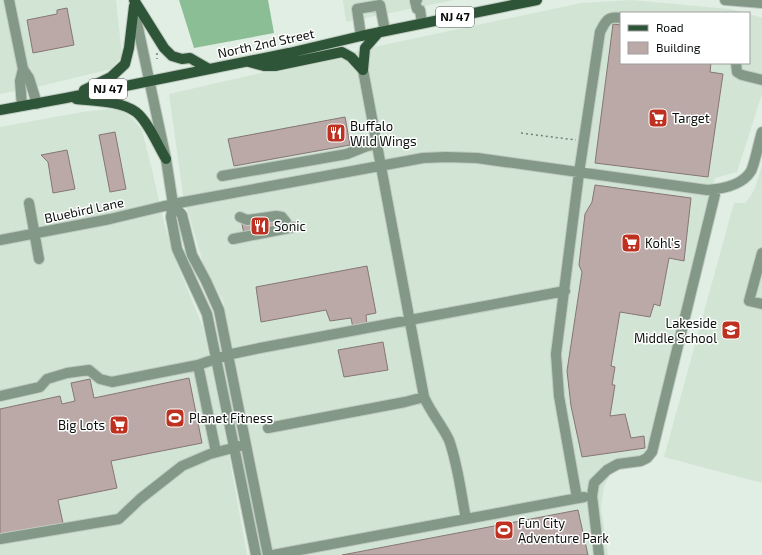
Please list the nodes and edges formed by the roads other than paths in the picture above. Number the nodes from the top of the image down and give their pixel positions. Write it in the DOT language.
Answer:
graph roads {
  1 [pos="9,0"];
  2 [pos="417,0"];
  3 [pos="537,0"];
  4 [pos="725,0"];
  5 [pos="755,0"];
  6 [pos="133,2"];
  7 [pos="380,3"];
  8 [pos="762,3"];
  9 [pos="420,5"];
  10 [pos="620,18"];
  11 [pos="422,23"];
  12 [pos="382,31"];
  13 [pos="361,36"];
  14 [pos="247,61"];
  15 [pos="736,64"];
  16 [pos="209,68"];
  17 [pos="23,69"];
  18 [pos="362,70"];
  19 [pos="150,80"];
  20 [pos="762,80"];
  21 [pos="66,98"];
  22 [pos="36,104"];
  23 [pos="22,106"];
  24 [pos="0,110"];
  25 [pos="762,132"];
  26 [pos="377,144"];
  27 [pos="166,159"];
  28 [pos="381,166"];
  29 [pos="579,173"];
  30 [pos="222,176"];
  31 [pos="716,190"];
  32 [pos="29,202"];
  33 [pos="173,204"];
  34 [pos="240,217"];
  35 [pos="35,234"];
  36 [pos="233,239"];
  37 [pos="0,240"];
  38 [pos="762,253"];
  39 [pos="39,259"];
  40 [pos="565,291"];
  41 [pos="762,304"];
  42 [pos="409,320"];
  43 [pos="228,355"];
  44 [pos="217,359"];
  45 [pos="198,365"];
  46 [pos="0,396"];
  47 [pos="424,398"];
  48 [pos="268,428"];
  49 [pos="246,445"];
  50 [pos="235,447"];
  51 [pos="216,452"];
  52 [pos="592,496"];
  53 [pos="577,498"];
  54 [pos="466,519"];
  55 [pos="0,539"];
  56 [pos="256,555"];
  57 [pos="268,555"];
  58 [pos="273,555"];
  59 [pos="599,555"];
  1 -- 17 [label="street"];
  2 -- 9 [label="street"];
  3 -- 11 [label="main road, North 2nd Street / NJ 47"];
  4 -- 8 [label="street"];
  5 -- 8 [label="street"];
  6 -- 16 [label="main road"];
  6 -- 19 [label="street"];
  6 -- 21 [label="main road"];
  7 -- 12 [label="street"];
  7 -- 13 [label="street"];
  9 -- 11 [label="street"];
  10 -- 29 [label="street"];
  11 -- 12 [label="main road, North 2nd Street / NJ 47"];
  12 -- 13 [label="main road, North 2nd Street / NJ 47"];
  12 -- 18 [label="main road"];
  13 -- 14 [label="main road, North 2nd Street / NJ 47"];
  14 -- 16 [label="main road, North 2nd Street / NJ 47"];
  14 -- 18 [label="main road"];
  15 -- 20 [label="street"];
  16 -- 19 [label="main road, North 2nd Street / NJ 47"];
  17 -- 22 [label="street"];
  17 -- 23 [label="street"];
  18 -- 26 [label="street"];
  19 -- 21 [label="main road, North 2nd Street / NJ 47"];
  19 -- 27 [label="street"];
  21 -- 22 [label="main road, North 2nd Street / NJ 47"];
  21 -- 27 [label="main road"];
  22 -- 23 [label="main road, North 2nd Street / NJ 47"];
  23 -- 24 [label="main road, North 2nd Street / NJ 47"];
  25 -- 31 [label="street"];
  26 -- 28 [label="street"];
  26 -- 30 [label="street"];
  27 -- 33 [label="street"];
  28 -- 29 [label="street, Bluebird Lane"];
  28 -- 33 [label="street, Bluebird Lane"];
  28 -- 42 [label="street"];
  29 -- 31 [label="street, Bluebird Lane"];
  29 -- 40 [label="street"];
  31 -- 52 [label="street"];
  32 -- 35 [label="street"];
  33 -- 35 [label="street, Bluebird Lane"];
  33 -- 43 [label="street"];
  33 -- 44 [label="street"];
  34 -- 36 [label="street"];
  35 -- 37 [label="street, Bluebird Lane"];
  35 -- 39 [label="street"];
  38 -- 41 [label="street"];
  40 -- 42 [label="street"];
  40 -- 53 [label="street"];
  42 -- 43 [label="street"];
  42 -- 47 [label="street"];
  43 -- 44 [label="street"];
  43 -- 49 [label="street"];
  44 -- 45 [label="street"];
  44 -- 50 [label="street"];
  45 -- 46 [label="street"];
  45 -- 51 [label="street"];
  47 -- 48 [label="street"];
  47 -- 54 [label="street"];
  49 -- 50 [label="street"];
  49 -- 57 [label="street"];
  50 -- 51 [label="street"];
  50 -- 56 [label="street"];
  51 -- 55 [label="street"];
  52 -- 53 [label="street"];
  52 -- 59 [label="street"];
  53 -- 54 [label="street"];
  54 -- 58 [label="street"];
}
